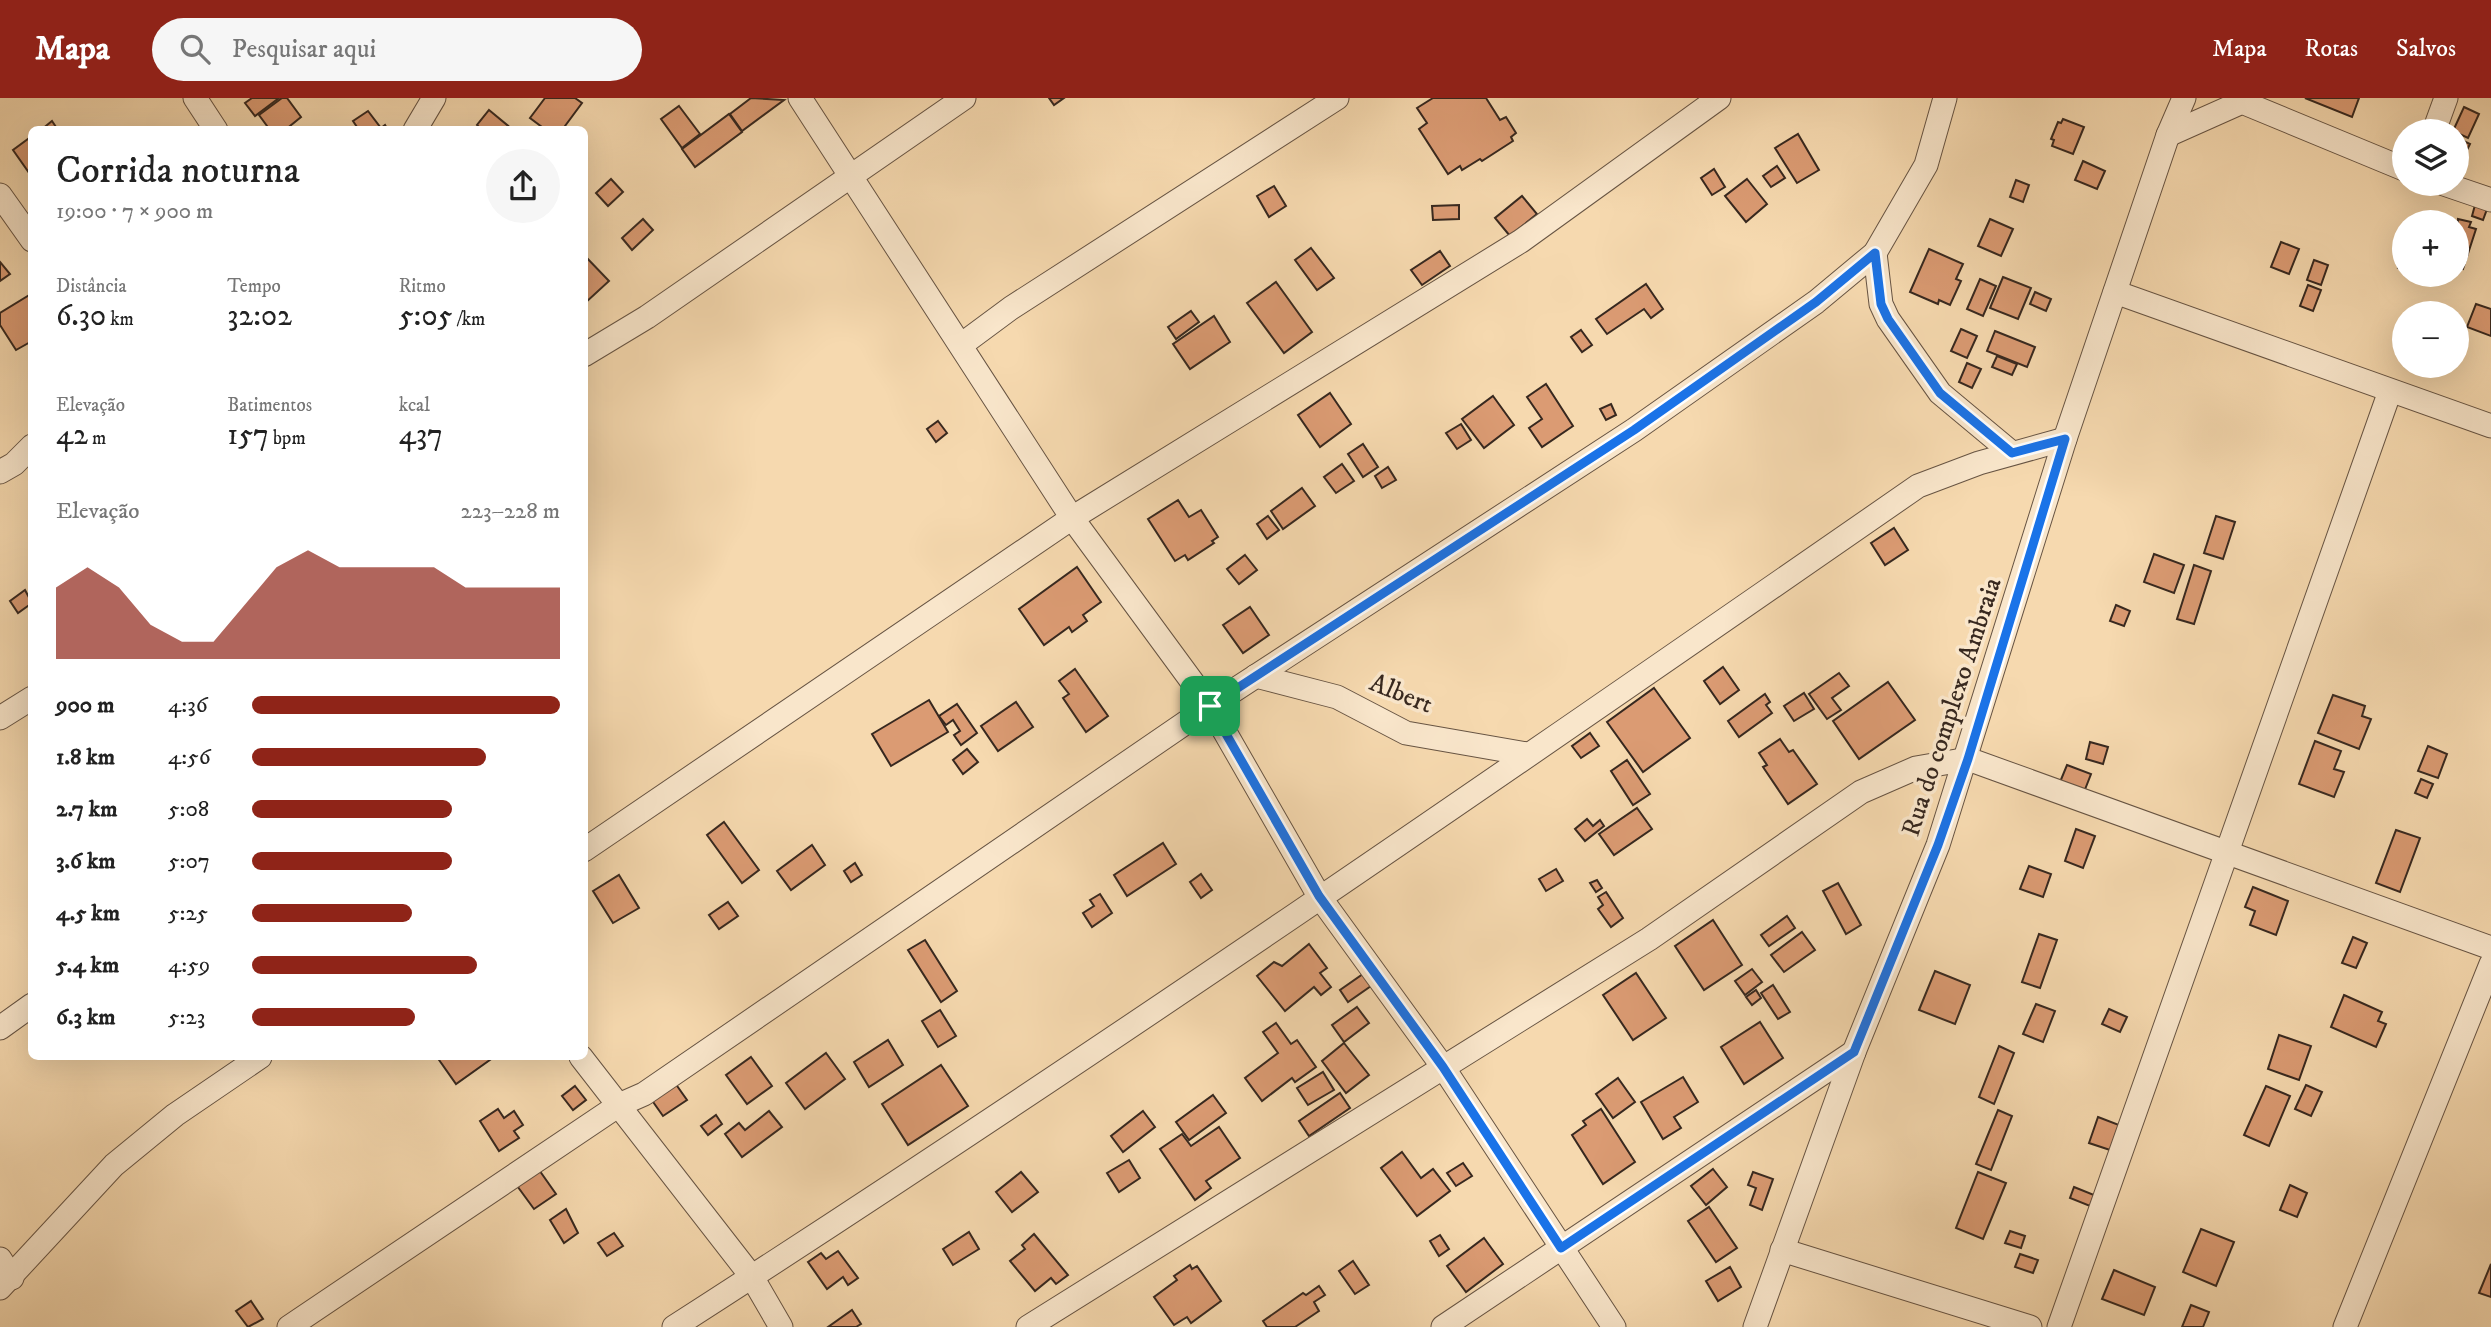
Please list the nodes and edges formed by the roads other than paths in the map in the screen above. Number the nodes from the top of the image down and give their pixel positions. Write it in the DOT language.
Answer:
graph roads {
  1 [pos="195,98"];
  2 [pos="434,98"];
  3 [pos="800,98"];
  4 [pos="964,98"];
  5 [pos="1337,98"];
  6 [pos="1719,98"];
  7 [pos="1945,98"];
  8 [pos="2184,98"];
  9 [pos="2446,98"];
  10 [pos="2241,100"];
  11 [pos="2438,119"];
  12 [pos="213,126"];
  13 [pos="417,126"];
  14 [pos="2168,135"];
  15 [pos="2392,164"];
  16 [pos="852,174"];
  17 [pos="2469,193"];
  18 [pos="0,195"];
  19 [pos="2491,200"];
  20 [pos="28,234"];
  21 [pos="1875,253"];
  22 [pos="2115,292"];
  23 [pos="961,345"];
  24 [pos="588,353"];
  25 [pos="2390,391"];
  26 [pos="2491,426"];
  27 [pos="2065,439"];
  28 [pos="28,450"];
  29 [pos="2012,453"];
  30 [pos="0,472"];
  31 [pos="1072,518"];
  32 [pos="1256,676"];
  33 [pos="28,700"];
  34 [pos="1210,706"];
  35 [pos="0,718"];
  36 [pos="1527,754"];
  37 [pos="1968,759"];
  38 [pos="588,847"];
  39 [pos="2228,854"];
  40 [pos="1319,896"];
  41 [pos="2491,948"];
  42 [pos="2491,964"];
  43 [pos="28,1008"];
  44 [pos="0,1028"];
  45 [pos="1854,1052"];
  46 [pos="256,1060"];
  47 [pos="583,1060"];
  48 [pos="1443,1067"];
  49 [pos="619,1105"];
  50 [pos="1561,1248"];
  51 [pos="1783,1250"];
  52 [pos="4,1275"];
  53 [pos="752,1277"];
  54 [pos="289,1327"];
  55 [pos="674,1327"];
  56 [pos="781,1327"];
  57 [pos="1028,1327"];
  58 [pos="1443,1327"];
  59 [pos="1614,1327"];
  60 [pos="1755,1327"];
  61 [pos="2030,1327"];
  62 [pos="2059,1327"];
  63 [pos="2345,1327"];
  1 -- 12 [label="street"];
  2 -- 13 [label="street"];
  3 -- 16 [label="street"];
  4 -- 16 [label="street"];
  5 -- 23 [label="street"];
  6 -- 31 [label="street"];
  7 -- 21 [label="street"];
  8 -- 14 [label="street, Rua do complexo Ambraia"];
  9 -- 11 [label="street"];
  10 -- 14 [label="street"];
  10 -- 15 [label="street"];
  14 -- 22 [label="street, Rua do complexo Ambraia"];
  16 -- 23 [label="street"];
  16 -- 24 [label="street"];
  17 -- 19 [label="street"];
  18 -- 20 [label="street"];
  21 -- 29 [label="street"];
  21 -- 32 [label="street"];
  22 -- 25 [label="street"];
  22 -- 27 [label="street, Rua do complexo Ambraia"];
  23 -- 31 [label="street"];
  25 -- 26 [label="street"];
  25 -- 39 [label="street"];
  27 -- 29 [label="street"];
  27 -- 37 [label="street, Rua do complexo Ambraia"];
  28 -- 30 [label="street"];
  29 -- 36 [label="street"];
  31 -- 34 [label="street"];
  31 -- 38 [label="street"];
  32 -- 34 [label="street"];
  32 -- 36 [label="street, Albert"];
  33 -- 35 [label="street"];
  34 -- 40 [label="street"];
  34 -- 49 [label="street"];
  36 -- 40 [label="street"];
  37 -- 39 [label="street"];
  37 -- 45 [label="street, Rua do complexo Ambraia"];
  37 -- 48 [label="street"];
  39 -- 41 [label="street"];
  39 -- 62 [label="street"];
  40 -- 48 [label="street"];
  40 -- 53 [label="street"];
  42 -- 63 [label="street"];
  43 -- 44 [label="street"];
  45 -- 50 [label="street"];
  45 -- 51 [label="street, Rua do complexo Ambraia"];
  46 -- 52 [label="street"];
  47 -- 49 [label="street"];
  48 -- 50 [label="street"];
  48 -- 57 [label="street"];
  49 -- 53 [label="street"];
  49 -- 54 [label="street"];
  50 -- 58 [label="street"];
  50 -- 59 [label="street"];
  51 -- 60 [label="street, Rua do complexo Ambraia"];
  51 -- 61 [label="street"];
  53 -- 55 [label="street"];
  53 -- 56 [label="street"];
}
